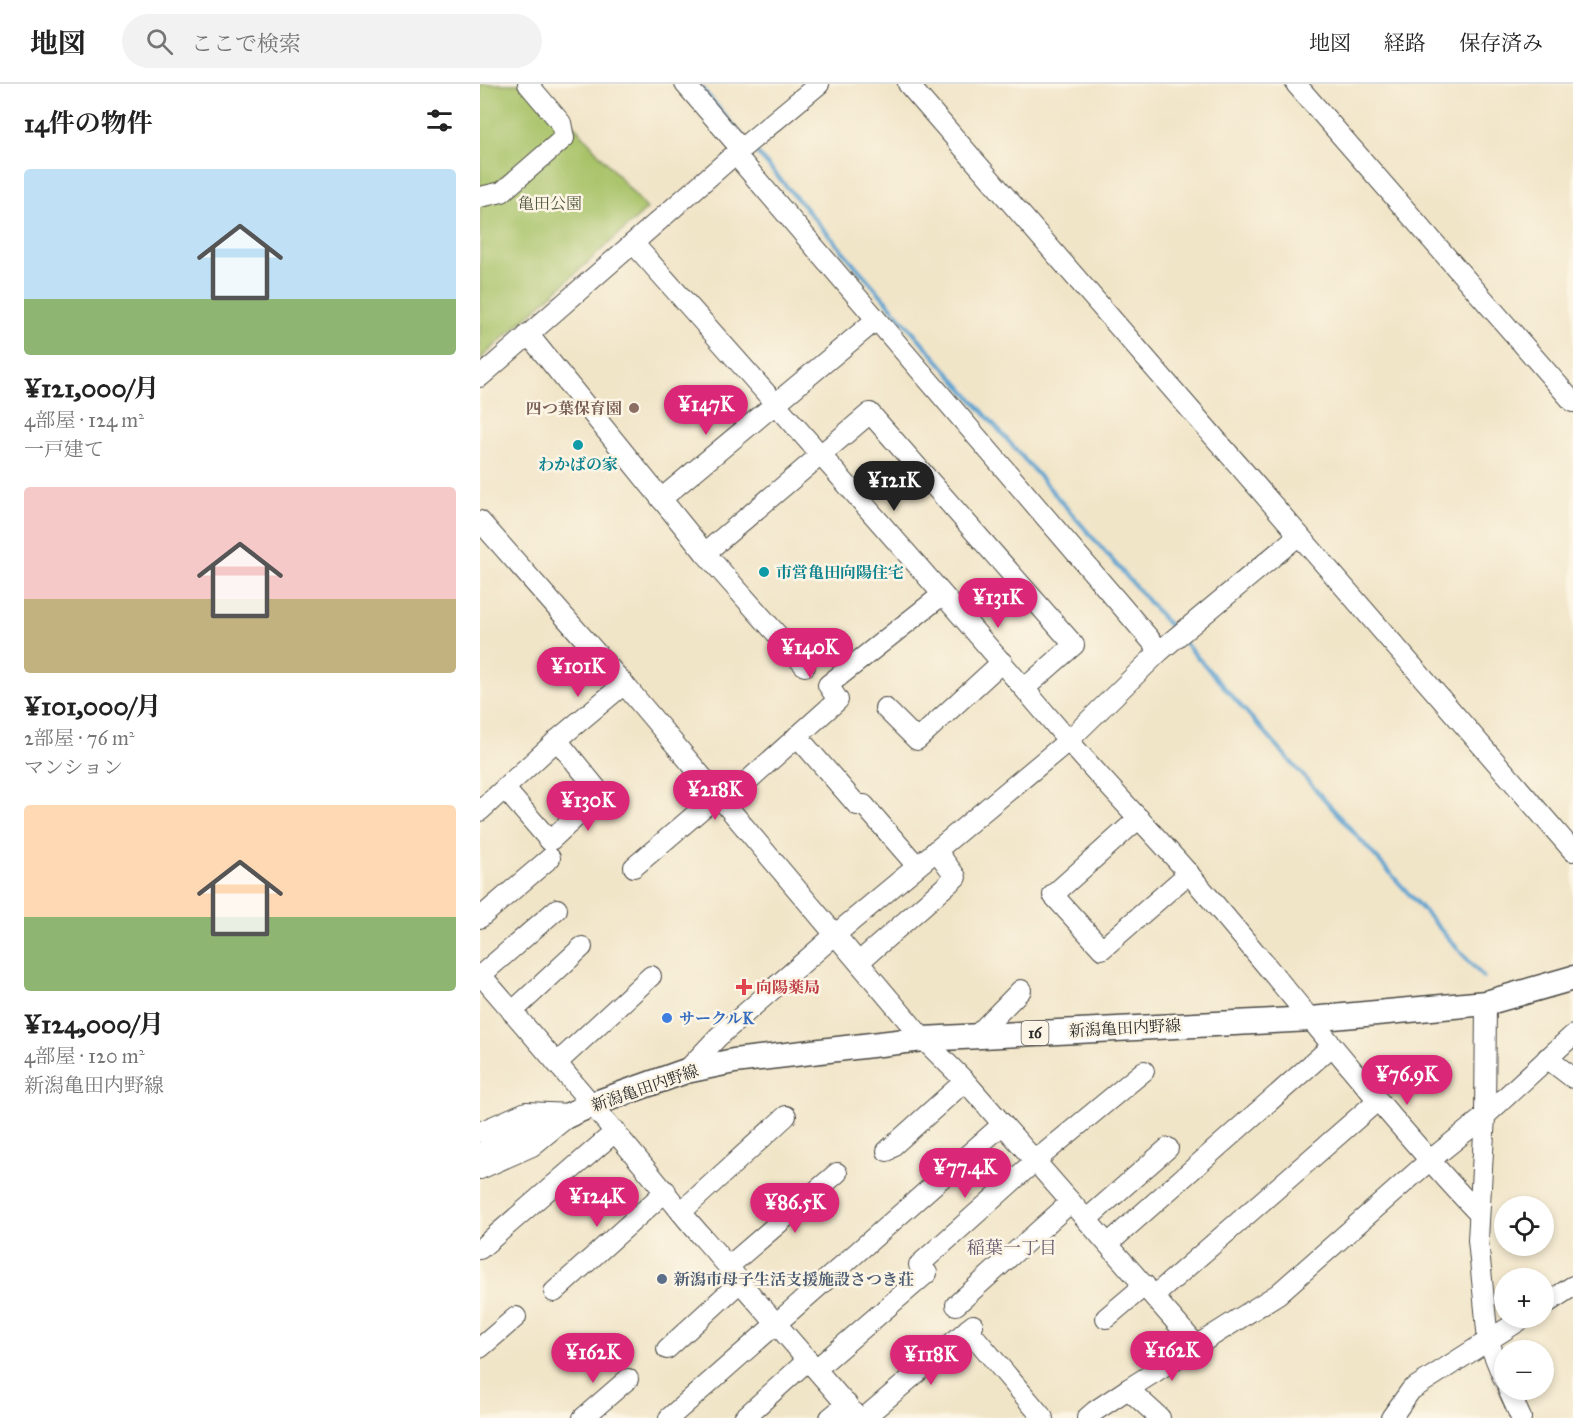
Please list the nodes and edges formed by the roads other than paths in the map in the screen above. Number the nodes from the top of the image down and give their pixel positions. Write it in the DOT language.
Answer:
graph roads {
  1 [pos="528,84"];
  2 [pos="685,84"];
  3 [pos="819,84"];
  4 [pos="908,84"];
  5 [pos="1296,84"];
  6 [pos="738,152"];
  7 [pos="480,197"];
  8 [pos="633,243"];
  9 [pos="876,320"];
  10 [pos="528,334"];
  11 [pos="480,377"];
  12 [pos="775,402"];
  13 [pos="1573,402"];
  14 [pos="819,455"];
  15 [pos="661,499"];
  16 [pos="480,521"];
  17 [pos="1299,535"];
  18 [pos="705,553"];
  19 [pos="942,595"];
  20 [pos="1160,651"];
  21 [pos="1002,662"];
  22 [pos="805,666"];
  23 [pos="624,684"];
  24 [pos="1025,688"];
  25 [pos="885,708"];
  26 [pos="796,736"];
  27 [pos="557,740"];
  28 [pos="1068,741"];
  29 [pos="505,789"];
  30 [pos="720,800"];
  31 [pos="480,811"];
  32 [pos="1139,818"];
  33 [pos="936,850"];
  34 [pos="1573,851"];
  35 [pos="550,858"];
  36 [pos="916,866"];
  37 [pos="634,867"];
  38 [pos="1189,873"];
  39 [pos="557,909"];
  40 [pos="480,918"];
  41 [pos="836,934"];
  42 [pos="582,947"];
  43 [pos="859,962"];
  44 [pos="651,976"];
  45 [pos="1573,978"];
  46 [pos="482,979"];
  47 [pos="1021,990"];
  48 [pos="1485,1003"];
  49 [pos="512,1012"];
  50 [pos="1311,1019"];
  51 [pos="1573,1035"];
  52 [pos="976,1036"];
  53 [pos="923,1039"];
  54 [pos="1332,1046"];
  55 [pos="1547,1058"];
  56 [pos="557,1063"];
  57 [pos="686,1071"];
  58 [pos="1144,1071"];
  59 [pos="1573,1078"];
  60 [pos="965,1081"];
  61 [pos="1377,1101"];
  62 [pos="593,1104"];
  63 [pos="571,1114"];
  64 [pos="786,1116"];
  65 [pos="1485,1116"];
  66 [pos="1003,1124"];
  67 [pos="616,1131"];
  68 [pos="480,1132"];
  69 [pos="1168,1148"];
  70 [pos="887,1151"];
  71 [pos="480,1155"];
  72 [pos="1035,1161"];
  73 [pos="1429,1161"];
  74 [pos="480,1169"];
  75 [pos="837,1173"];
  76 [pos="666,1191"];
  77 [pos="1071,1202"];
  78 [pos="681,1212"];
  79 [pos="1479,1214"];
  80 [pos="1087,1219"];
  81 [pos="1108,1244"];
  82 [pos="480,1249"];
  83 [pos="734,1274"];
  84 [pos="1573,1286"];
  85 [pos="1150,1290"];
  86 [pos="554,1292"];
  87 [pos="1554,1298"];
  88 [pos="956,1305"];
  89 [pos="516,1317"];
  90 [pos="1106,1318"];
  91 [pos="776,1323"];
  92 [pos="1507,1328"];
  93 [pos="1488,1340"];
  94 [pos="1196,1345"];
  95 [pos="480,1348"];
  96 [pos="667,1349"];
  97 [pos="1494,1355"];
  98 [pos="812,1364"];
  99 [pos="628,1379"];
  100 [pos="1128,1389"];
  101 [pos="1513,1400"];
  102 [pos="852,1411"];
  103 [pos="1091,1414"];
  104 [pos="583,1418"];
  105 [pos="669,1418"];
  106 [pos="744,1418"];
  107 [pos="830,1418"];
  108 [pos="864,1418"];
  109 [pos="1043,1418"];
  110 [pos="1076,1418"];
  111 [pos="1160,1418"];
  112 [pos="1391,1418"];
  113 [pos="1521,1418"];
  1 -- 7 [label="street"];
  2 -- 6 [label="street"];
  3 -- 6 [label="street"];
  4 -- 17 [label="street"];
  5 -- 13 [label="street"];
  6 -- 8 [label="street"];
  6 -- 9 [label="street"];
  8 -- 10 [label="street"];
  8 -- 12 [label="street"];
  9 -- 12 [label="street"];
  9 -- 20 [label="street"];
  10 -- 11 [label="street"];
  10 -- 15 [label="street"];
  12 -- 14 [label="street"];
  12 -- 15 [label="street"];
  14 -- 18 [label="street"];
  14 -- 19 [label="street"];
  14 -- 24 [label="street"];
  15 -- 18 [label="street"];
  16 -- 23 [label="street"];
  17 -- 20 [label="street"];
  17 -- 34 [label="street"];
  18 -- 22 [label="street"];
  19 -- 21 [label="street"];
  19 -- 26 [label="street"];
  20 -- 28 [label="street"];
  21 -- 24 [label="street"];
  21 -- 25 [label="street"];
  23 -- 27 [label="street"];
  23 -- 30 [label="street"];
  24 -- 28 [label="street"];
  26 -- 30 [label="street"];
  26 -- 36 [label="street"];
  27 -- 29 [label="street"];
  27 -- 29 [label="street"];
  28 -- 32 [label="street"];
  28 -- 33 [label="street"];
  29 -- 31 [label="street"];
  30 -- 37 [label="street"];
  30 -- 41 [label="street"];
  32 -- 38 [label="street"];
  32 -- 38 [label="street"];
  33 -- 36 [label="street"];
  33 -- 43 [label="street"];
  35 -- 40 [label="street"];
  36 -- 41 [label="street"];
  38 -- 50 [label="street"];
  39 -- 46 [label="street"];
  41 -- 43 [label="street"];
  41 -- 57 [label="street"];
  42 -- 49 [label="street"];
  43 -- 53 [label="street"];
  44 -- 56 [label="street"];
  45 -- 48 [label="main road, 新潟亀田内野線 / 16"];
  46 -- 49 [label="street"];
  47 -- 52 [label="street"];
  48 -- 50 [label="main road, 新潟亀田内野線 / 16"];
  48 -- 65 [label="street"];
  49 -- 56 [label="street"];
  50 -- 52 [label="main road, 新潟亀田内野線 / 16"];
  50 -- 54 [label="street"];
  51 -- 55 [label="street"];
  52 -- 53 [label="main road, 新潟亀田内野線 / 16"];
  53 -- 57 [label="main road, 新潟亀田内野線 / 16"];
  53 -- 60 [label="street"];
  54 -- 61 [label="street"];
  54 -- 81 [label="street"];
  55 -- 59 [label="street"];
  55 -- 65 [label="street"];
  56 -- 62 [label="street"];
  57 -- 62 [label="main road, 新潟亀田内野線 / 16"];
  58 -- 72 [label="street"];
  60 -- 66 [label="street"];
  60 -- 70 [label="street"];
  61 -- 73 [label="street"];
  61 -- 85 [label="street"];
  62 -- 63 [label="main road, 新潟亀田内野線 / 16"];
  62 -- 67 [label="street"];
  63 -- 68 [label="street"];
  63 -- 71 [label="main road, 新潟亀田内野線 / 16"];
  63 -- 74 [label="street"];
  64 -- 78 [label="street"];
  65 -- 73 [label="street"];
  65 -- 79 [label="street"];
  66 -- 72 [label="street"];
  66 -- 91 [label="street"];
  67 -- 76 [label="street"];
  67 -- 82 [label="street"];
  69 -- 80 [label="street"];
  72 -- 77 [label="street"];
  72 -- 98 [label="street"];
  73 -- 79 [label="street"];
  73 -- 94 [label="street"];
  75 -- 83 [label="street"];
  76 -- 78 [label="street"];
  76 -- 86 [label="street"];
  77 -- 80 [label="street"];
  77 -- 88 [label="street"];
  78 -- 83 [label="street"];
  79 -- 93 [label="street"];
  80 -- 81 [label="street"];
  81 -- 85 [label="street"];
  83 -- 91 [label="street"];
  83 -- 96 [label="street"];
  84 -- 87 [label="street"];
  85 -- 90 [label="street"];
  85 -- 94 [label="street"];
  89 -- 95 [label="street"];
  91 -- 98 [label="street"];
  91 -- 105 [label="street"];
  92 -- 93 [label="street"];
  93 -- 97 [label="street"];
  93 -- 112 [label="street"];
  94 -- 100 [label="street"];
  98 -- 102 [label="street"];
  98 -- 106 [label="street"];
  99 -- 104 [label="street"];
  100 -- 103 [label="street"];
  100 -- 111 [label="street"];
  101 -- 113 [label="street"];
  102 -- 107 [label="street"];
  103 -- 110 [label="street"];
  108 -- 109 [label="street"];
}
